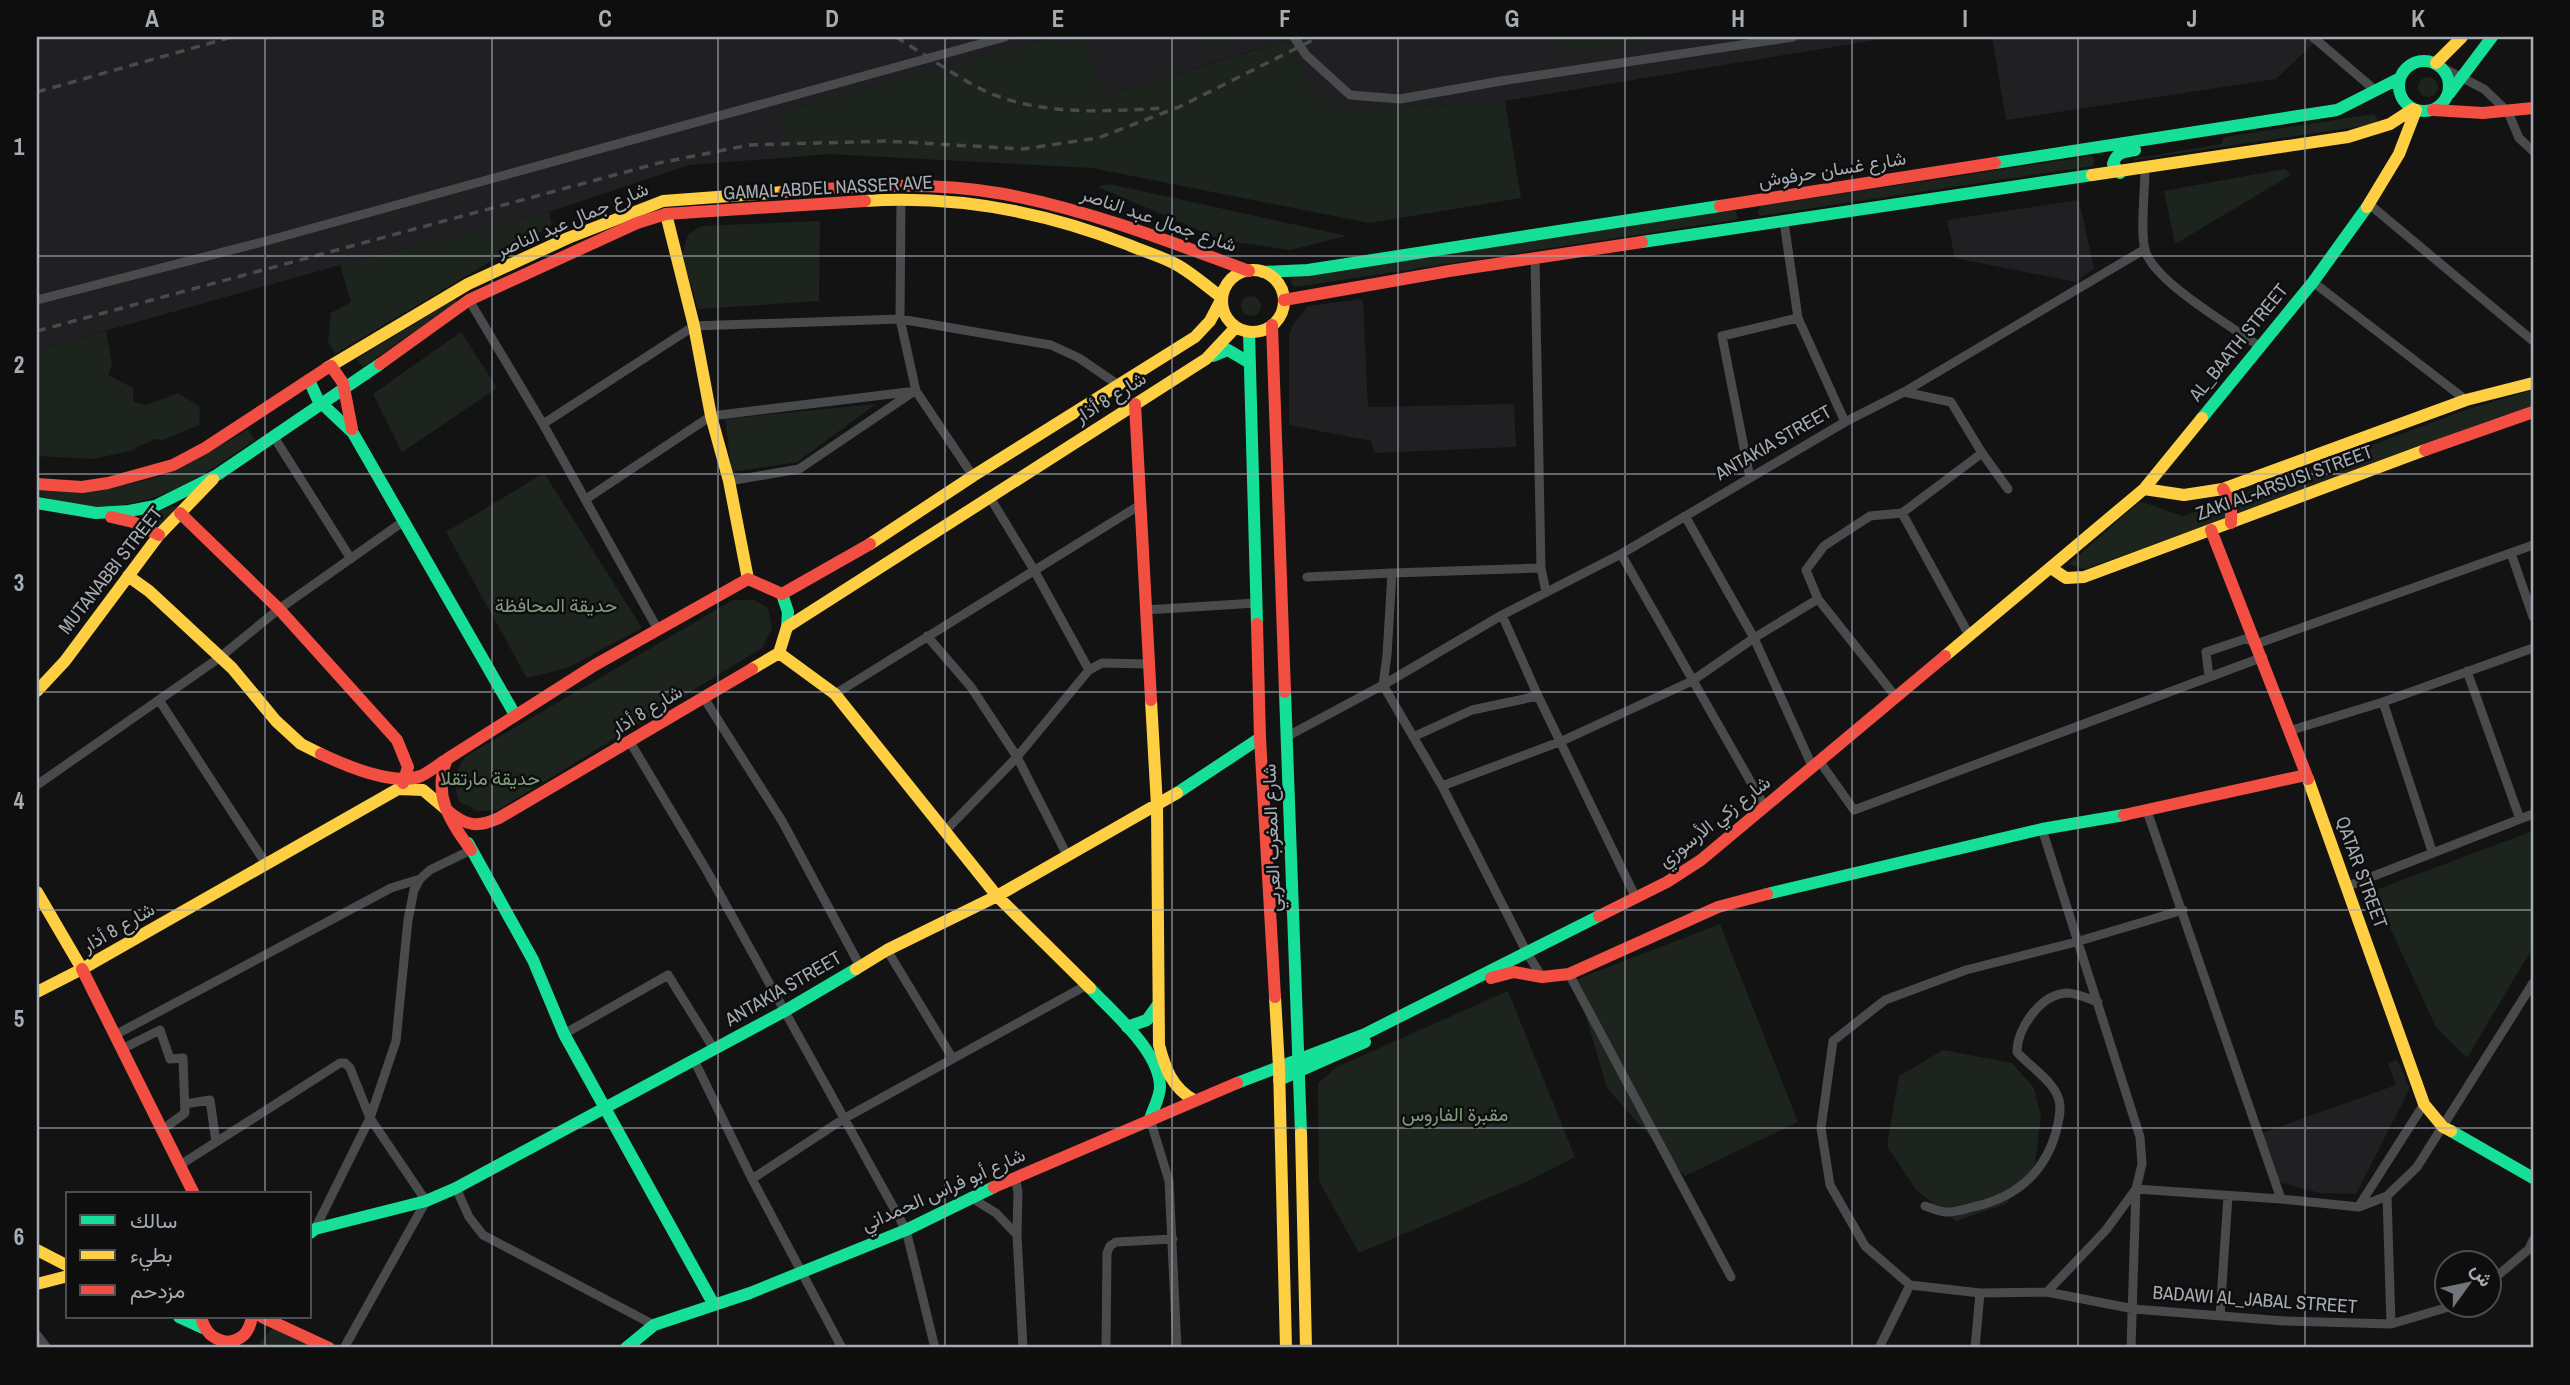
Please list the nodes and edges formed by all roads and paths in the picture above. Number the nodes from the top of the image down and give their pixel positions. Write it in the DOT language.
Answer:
graph roads {
  1 [pos="1005,37"];
  2 [pos="1294,37"];
  3 [pos="1793,37"];
  4 [pos="2313,37"];
  5 [pos="2462,37"];
  6 [pos="2492,37"];
  7 [pos="2438,65"];
  8 [pos="2462,77"];
  9 [pos="2400,78"];
  10 [pos="2376,91"];
  11 [pos="2449,94"];
  12 [pos="2533,108"];
  13 [pos="2415,109"];
  14 [pos="2433,110"];
  15 [pos="2508,112"];
  16 [pos="2232,127"];
  17 [pos="2533,151"];
  18 [pos="2145,169"];
  19 [pos="2120,173"];
  20 [pos="901,199"];
  21 [pos="1746,202"];
  22 [pos="2369,204"];
  23 [pos="666,214"];
  24 [pos="1784,222"];
  25 [pos="1750,226"];
  26 [pos="2145,249"];
  27 [pos="1535,259"];
  28 [pos="1249,271"];
  29 [pos="1263,272"];
  30 [pos="2313,282"];
  31 [pos="1222,298"];
  32 [pos="37,300"];
  33 [pos="469,300"];
  34 [pos="1284,300"];
  35 [pos="1798,318"];
  36 [pos="900,319"];
  37 [pos="694,326"];
  38 [pos="1272,326"];
  39 [pos="1236,327"];
  40 [pos="1249,332"];
  41 [pos="2533,341"];
  42 [pos="2259,346"];
  43 [pos="1206,359"];
  44 [pos="1250,363"];
  45 [pos="331,366"];
  46 [pos="309,380"];
  47 [pos="2533,383"];
  48 [pos="1120,386"];
  49 [pos="345,390"];
  50 [pos="916,391"];
  51 [pos="1904,392"];
  52 [pos="2466,400"];
  53 [pos="1135,404"];
  54 [pos="323,405"];
  55 [pos="2533,412"];
  56 [pos="712,416"];
  57 [pos="1845,422"];
  58 [pos="543,424"];
  59 [pos="353,433"];
  60 [pos="274,438"];
  61 [pos="1982,453"];
  62 [pos="217,475"];
  63 [pos="973,475"];
  64 [pos="1750,478"];
  65 [pos="729,481"];
  66 [pos="37,484"];
  67 [pos="2008,489"];
  68 [pos="2144,489"];
  69 [pos="2223,489"];
  70 [pos="989,496"];
  71 [pos="586,499"];
  72 [pos="37,503"];
  73 [pos="1140,505"];
  74 [pos="96,513"];
  75 [pos="180,513"];
  76 [pos="1902,513"];
  77 [pos="1685,516"];
  78 [pos="404,521"];
  79 [pos="2231,523"];
  80 [pos="2211,530"];
  81 [pos="159,535"];
  82 [pos="2533,545"];
  83 [pos="2511,553"];
  84 [pos="1620,554"];
  85 [pos="351,559"];
  86 [pos="1541,568"];
  87 [pos="2051,568"];
  88 [pos="1034,570"];
  89 [pos="1392,573"];
  90 [pos="128,576"];
  91 [pos="1307,577"];
  92 [pos="748,579"];
  93 [pos="1546,593"];
  94 [pos="782,594"];
  95 [pos="1818,599"];
  96 [pos="1256,603"];
  97 [pos="279,609"];
  98 [pos="1145,610"];
  99 [pos="1502,615"];
  100 [pos="2533,617"];
  101 [pos="787,627"];
  102 [pos="657,628"];
  103 [pos="1969,635"];
  104 [pos="927,636"];
  105 [pos="1754,638"];
  106 [pos="2259,643"];
  107 [pos="2533,648"];
  108 [pos="779,653"];
  109 [pos="2263,657"];
  110 [pos="219,658"];
  111 [pos="1148,664"];
  112 [pos="1089,670"];
  113 [pos="2467,671"];
  114 [pos="2209,677"];
  115 [pos="1692,681"];
  116 [pos="1383,685"];
  117 [pos="37,691"];
  118 [pos="835,694"];
  119 [pos="1538,696"];
  120 [pos="1896,697"];
  121 [pos="704,698"];
  122 [pos="159,700"];
  123 [pos="2384,702"];
  124 [pos="514,713"];
  125 [pos="2289,731"];
  126 [pos="1286,737"];
  127 [pos="1413,737"];
  128 [pos="1260,738"];
  129 [pos="1562,741"];
  130 [pos="630,742"];
  131 [pos="1017,757"];
  132 [pos="447,759"];
  133 [pos="1816,765"];
  134 [pos="2306,775"];
  135 [pos="408,778"];
  136 [pos="37,785"];
  137 [pos="1442,786"];
  138 [pos="398,789"];
  139 [pos="1157,806"];
  140 [pos="1765,807"];
  141 [pos="446,809"];
  142 [pos="2147,811"];
  143 [pos="2533,814"];
  144 [pos="2520,819"];
  145 [pos="477,827"];
  146 [pos="2042,829"];
  147 [pos="946,830"];
  148 [pos="471,850"];
  149 [pos="2432,851"];
  150 [pos="1067,855"];
  151 [pos="266,864"];
  152 [pos="420,879"];
  153 [pos="2347,886"];
  154 [pos="37,892"];
  155 [pos="997,896"];
  156 [pos="1636,898"];
  157 [pos="2183,910"];
  158 [pos="2076,942"];
  159 [pos="887,950"];
  160 [pos="1527,953"];
  161 [pos="860,966"];
  162 [pos="82,969"];
  163 [pos="1569,974"];
  164 [pos="1542,976"];
  165 [pos="2533,983"];
  166 [pos="1087,985"];
  167 [pos="37,992"];
  168 [pos="2098,1002"];
  169 [pos="1157,1006"];
  170 [pos="783,1012"];
  171 [pos="1127,1027"];
  172 [pos="564,1034"];
  173 [pos="115,1035"];
  174 [pos="122,1049"];
  175 [pos="714,1049"];
  176 [pos="953,1059"];
  177 [pos="694,1060"];
  178 [pos="1299,1067"];
  179 [pos="1279,1074"];
  180 [pos="1194,1100"];
  181 [pos="185,1104"];
  182 [pos="2424,1104"];
  183 [pos="606,1108"];
  184 [pos="370,1118"];
  185 [pos="845,1118"];
  186 [pos="1150,1119"];
  187 [pos="2443,1127"];
  188 [pos="163,1129"];
  189 [pos="216,1142"];
  190 [pos="180,1166"];
  191 [pos="1015,1177"];
  192 [pos="2533,1178"];
  193 [pos="752,1179"];
  194 [pos="456,1188"];
  195 [pos="2136,1189"];
  196 [pos="193,1192"];
  197 [pos="2228,1196"];
  198 [pos="2387,1196"];
  199 [pos="970,1198"];
  200 [pos="2281,1199"];
  201 [pos="426,1201"];
  202 [pos="1925,1206"];
  203 [pos="2359,1207"];
  204 [pos="906,1230"];
  205 [pos="312,1231"];
  206 [pos="1017,1235"];
  207 [pos="1173,1239"];
  208 [pos="2533,1240"];
  209 [pos="37,1250"];
  210 [pos="66,1265"];
  211 [pos="2504,1270"];
  212 [pos="801,1271"];
  213 [pos="66,1276"];
  214 [pos="1731,1277"];
  215 [pos="37,1283"];
  216 [pos="1910,1285"];
  217 [pos="2047,1292"];
  218 [pos="1980,1293"];
  219 [pos="714,1305"];
  220 [pos="2134,1309"];
  221 [pos="2434,1311"];
  222 [pos="2220,1315"];
  223 [pos="184,1318"];
  224 [pos="252,1318"];
  225 [pos="264,1318"];
  226 [pos="202,1322"];
  227 [pos="2391,1324"];
  228 [pos="654,1325"];
  229 [pos="37,1335"];
  230 [pos="841,1345"];
  231 [pos="231,1346"];
  232 [pos="47,1348"];
  233 [pos="329,1348"];
  234 [pos="344,1348"];
  235 [pos="626,1348"];
  236 [pos="828,1348"];
  237 [pos="935,1348"];
  238 [pos="1023,1348"];
  239 [pos="1107,1348"];
  240 [pos="1177,1348"];
  241 [pos="1286,1348"];
  242 [pos="1306,1348"];
  243 [pos="1879,1348"];
  244 [pos="1975,1348"];
  245 [pos="2131,1348"];
  1 -- 32 [label="street"];
  2 -- 3 [label="street"];
  4 -- 10 [label="street"];
  5 -- 7 [label="main road"];
  6 -- 8 [label="main road"];
  7 -- 8 [label="street"];
  7 -- 9 [label="main road"];
  7 -- 11 [label="main road"];
  8 -- 11 [label="main road"];
  8 -- 15 [label="street"];
  9 -- 10 [label="main road, شارع غسان حرفوش"];
  9 -- 13 [label="main road"];
  10 -- 16 [label="main road, شارع غسان حرفوش"];
  11 -- 14 [label="main road"];
  12 -- 15 [label="main road"];
  13 -- 14 [label="main road"];
  13 -- 18 [label="main road"];
  13 -- 22 [label="main road, AL_BAATH STREET"];
  14 -- 15 [label="main road"];
  15 -- 17 [label="street"];
  16 -- 19 [label="main road"];
  16 -- 21 [label="main road, شارع غسان حرفوش"];
  18 -- 19 [label="main road"];
  18 -- 26 [label="street"];
  19 -- 24 [label="main road"];
  20 -- 23 [label="main road, GAMAL ABDEL NASSER AVE"];
  20 -- 31 [label="main road, GAMAL ABDEL NASSER AVE"];
  20 -- 36 [label="street"];
  21 -- 25 [label="main road"];
  21 -- 29 [label="main road, شارع غسان حرفوش"];
  22 -- 30 [label="main road, AL_BAATH STREET"];
  22 -- 41 [label="street"];
  23 -- 33 [label="main road, شارع جمال عبد الناصر"];
  23 -- 37 [label="main road"];
  24 -- 25 [label="main road"];
  24 -- 35 [label="street"];
  25 -- 27 [label="main road"];
  26 -- 42 [label="street"];
  26 -- 51 [label="street, ANTAKIA STREET"];
  27 -- 34 [label="main road"];
  27 -- 86 [label="street"];
  28 -- 29 [label="main road"];
  28 -- 31 [label="main road"];
  28 -- 45 [label="main road, شارع جمال عبد الناصر"];
  29 -- 34 [label="main road"];
  30 -- 42 [label="main road, AL_BAATH STREET"];
  30 -- 52 [label="street"];
  31 -- 39 [label="main road"];
  31 -- 48 [label="main road"];
  33 -- 49 [label="main road, شارع جمال عبد الناصر"];
  33 -- 58 [label="street"];
  34 -- 38 [label="main road"];
  35 -- 57 [label="street"];
  35 -- 64 [label="street"];
  36 -- 37 [label="street"];
  36 -- 48 [label="street"];
  36 -- 50 [label="street"];
  37 -- 56 [label="main road"];
  37 -- 58 [label="street"];
  38 -- 40 [label="main road"];
  38 -- 126 [label="main road, شارع المغرب العربي"];
  39 -- 40 [label="main road"];
  39 -- 43 [label="main road, شارع 8 أذار"];
  40 -- 44 [label="main road, شارع المغرب العربي"];
  42 -- 68 [label="main road, AL_BAATH STREET"];
  43 -- 44 [label="main road"];
  43 -- 53 [label="main road, شارع 8 أذار"];
  44 -- 96 [label="main road, شارع المغرب العربي"];
  45 -- 46 [label="main road, شارع جمال عبد الناصر"];
  45 -- 49 [label="main road"];
  46 -- 54 [label="main road"];
  46 -- 66 [label="main road, شارع جمال عبد الناصر"];
  47 -- 52 [label="main road"];
  48 -- 63 [label="main road"];
  49 -- 54 [label="main road, شارع جمال عبد الناصر"];
  49 -- 59 [label="main road"];
  50 -- 56 [label="street"];
  50 -- 63 [label="street"];
  50 -- 65 [label="street"];
  51 -- 57 [label="street, ANTAKIA STREET"];
  51 -- 61 [label="street"];
  52 -- 69 [label="main road"];
  53 -- 70 [label="main road, شارع 8 أذار"];
  53 -- 73 [label="main road"];
  54 -- 59 [label="main road"];
  54 -- 60 [label="main road, شارع جمال عبد الناصر"];
  55 -- 79 [label="main road, ZAKI AL-ARSUSI STREET"];
  56 -- 65 [label="main road"];
  56 -- 71 [label="street"];
  57 -- 64 [label="street, ANTAKIA STREET"];
  58 -- 71 [label="street"];
  59 -- 78 [label="main road"];
  60 -- 62 [label="main road, شارع جمال عبد الناصر"];
  60 -- 85 [label="street"];
  61 -- 67 [label="street"];
  61 -- 76 [label="street"];
  62 -- 74 [label="main road, شارع جمال عبد الناصر"];
  62 -- 75 [label="main road, MUTANABBI STREET"];
  63 -- 94 [label="main road"];
  64 -- 77 [label="street, ANTAKIA STREET"];
  65 -- 92 [label="main road"];
  68 -- 69 [label="main road"];
  68 -- 87 [label="main road, AL_BAATH STREET"];
  69 -- 79 [label="main road"];
  70 -- 88 [label="street"];
  70 -- 101 [label="main road, شارع 8 أذار"];
  71 -- 102 [label="street"];
  72 -- 74 [label="main road, شارع جمال عبد الناصر"];
  73 -- 88 [label="street"];
  73 -- 98 [label="main road"];
  74 -- 81 [label="main road"];
  75 -- 81 [label="main road, MUTANABBI STREET"];
  75 -- 97 [label="main road"];
  76 -- 95 [label="street"];
  76 -- 103 [label="street"];
  77 -- 84 [label="street, ANTAKIA STREET"];
  77 -- 105 [label="street"];
  78 -- 85 [label="street"];
  78 -- 124 [label="main road"];
  79 -- 80 [label="main road, ZAKI AL-ARSUSI STREET"];
  80 -- 87 [label="main road, ZAKI AL-ARSUSI STREET"];
  80 -- 106 [label="main road, QATAR STREET"];
  81 -- 90 [label="main road, MUTANABBI STREET"];
  82 -- 83 [label="street"];
  83 -- 100 [label="street"];
  83 -- 106 [label="street"];
  84 -- 93 [label="street, ANTAKIA STREET"];
  84 -- 115 [label="street"];
  85 -- 97 [label="street"];
  86 -- 89 [label="street"];
  86 -- 93 [label="street"];
  87 -- 103 [label="main road, شارع زكي الأرسوزي"];
  88 -- 104 [label="street"];
  88 -- 112 [label="street"];
  89 -- 91 [label="street"];
  89 -- 116 [label="street"];
  90 -- 110 [label="main road"];
  90 -- 117 [label="main road, MUTANABBI STREET"];
  92 -- 94 [label="main road"];
  92 -- 102 [label="main road"];
  93 -- 99 [label="street, ANTAKIA STREET"];
  94 -- 101 [label="main road"];
  95 -- 105 [label="street"];
  95 -- 120 [label="street"];
  96 -- 98 [label="street"];
  96 -- 128 [label="main road, شارع المغرب العربي"];
  97 -- 110 [label="street"];
  97 -- 135 [label="main road"];
  98 -- 111 [label="main road"];
  99 -- 116 [label="street, ANTAKIA STREET"];
  99 -- 119 [label="street"];
  101 -- 108 [label="main road"];
  102 -- 124 [label="main road"];
  103 -- 120 [label="main road, شارع زكي الأرسوزي"];
  104 -- 118 [label="street"];
  104 -- 131 [label="street"];
  105 -- 115 [label="street"];
  105 -- 133 [label="street"];
  106 -- 109 [label="main road, QATAR STREET"];
  106 -- 114 [label="street"];
  107 -- 113 [label="street"];
  108 -- 118 [label="main road"];
  108 -- 121 [label="main road, شارع 8 أذار"];
  109 -- 114 [label="street"];
  109 -- 125 [label="main road, QATAR STREET"];
  110 -- 122 [label="street"];
  110 -- 135 [label="main road"];
  111 -- 112 [label="street"];
  111 -- 139 [label="main road"];
  112 -- 131 [label="street"];
  113 -- 123 [label="street"];
  113 -- 144 [label="street"];
  114 -- 133 [label="street"];
  115 -- 129 [label="street"];
  115 -- 140 [label="street"];
  116 -- 126 [label="street, ANTAKIA STREET"];
  116 -- 127 [label="street"];
  118 -- 147 [label="main road"];
  119 -- 127 [label="street"];
  119 -- 129 [label="street"];
  120 -- 133 [label="main road, شارع زكي الأرسوزي"];
  121 -- 130 [label="main road, شارع 8 أذار"];
  121 -- 161 [label="street"];
  122 -- 136 [label="street"];
  122 -- 151 [label="street"];
  123 -- 125 [label="street"];
  123 -- 149 [label="street"];
  124 -- 132 [label="main road"];
  125 -- 134 [label="main road, QATAR STREET"];
  126 -- 178 [label="main road, شارع المغرب العربي"];
  127 -- 137 [label="street"];
  128 -- 139 [label="main road, ANTAKIA STREET"];
  128 -- 179 [label="main road, شارع المغرب العربي"];
  129 -- 137 [label="street"];
  129 -- 156 [label="street"];
  130 -- 145 [label="main road, شارع 8 أذار"];
  130 -- 170 [label="street"];
  131 -- 147 [label="street"];
  131 -- 150 [label="street"];
  132 -- 135 [label="main road"];
  132 -- 141 [label="main road"];
  133 -- 140 [label="main road, شارع زكي الأرسوزي"];
  134 -- 142 [label="main road"];
  134 -- 153 [label="main road, QATAR STREET"];
  135 -- 138 [label="main road, شارع 8 أذار"];
  137 -- 160 [label="street"];
  138 -- 141 [label="main road"];
  138 -- 151 [label="main road, شارع 8 أذار"];
  139 -- 150 [label="main road, ANTAKIA STREET"];
  139 -- 169 [label="main road"];
  140 -- 156 [label="main road, شارع زكي الأرسوزي"];
  141 -- 145 [label="main road"];
  141 -- 148 [label="main road"];
  142 -- 146 [label="main road"];
  142 -- 157 [label="street"];
  143 -- 144 [label="street"];
  144 -- 149 [label="street"];
  145 -- 148 [label="main road"];
  146 -- 158 [label="street"];
  146 -- 163 [label="main road"];
  147 -- 155 [label="main road"];
  148 -- 152 [label="street"];
  148 -- 172 [label="main road"];
  149 -- 153 [label="street"];
  150 -- 155 [label="main road, ANTAKIA STREET"];
  151 -- 162 [label="main road, شارع 8 أذار"];
  152 -- 173 [label="street"];
  152 -- 184 [label="street"];
  153 -- 182 [label="main road, QATAR STREET"];
  154 -- 162 [label="main road"];
  155 -- 159 [label="main road, ANTAKIA STREET"];
  155 -- 166 [label="main road"];
  156 -- 160 [label="main road, شارع زكي الأرسوزي"];
  157 -- 158 [label="street"];
  157 -- 200 [label="street"];
  158 -- 168 [label="street"];
  158 -- 216 [label="street"];
  159 -- 161 [label="main road, ANTAKIA STREET"];
  159 -- 176 [label="street"];
  160 -- 164 [label="street"];
  160 -- 178 [label="main road, شارع زكي الأرسوزي"];
  161 -- 170 [label="main road, ANTAKIA STREET"];
  162 -- 167 [label="main road, شارع 8 أذار"];
  162 -- 173 [label="main road"];
  163 -- 164 [label="main road"];
  163 -- 214 [label="street"];
  164 -- 178 [label="main road"];
  165 -- 187 [label="street"];
  166 -- 171 [label="main road"];
  166 -- 176 [label="street"];
  168 -- 195 [label="street"];
  168 -- 202 [label="street"];
  169 -- 171 [label="main road"];
  169 -- 180 [label="main road"];
  170 -- 175 [label="main road, ANTAKIA STREET"];
  170 -- 185 [label="street"];
  171 -- 186 [label="main road"];
  172 -- 175 [label="street"];
  172 -- 183 [label="main road"];
  173 -- 174 [label="main road"];
  174 -- 181 [label="street"];
  174 -- 188 [label="main road"];
  175 -- 177 [label="main road, ANTAKIA STREET"];
  176 -- 185 [label="street"];
  177 -- 183 [label="main road, ANTAKIA STREET"];
  177 -- 193 [label="street"];
  178 -- 179 [label="main road, شارع زكي الأرسوزي"];
  178 -- 242 [label="main road, شارع المغرب العربي"];
  179 -- 180 [label="main road, شارع أبو فراس الحمداني"];
  179 -- 241 [label="main road, شارع المغرب العربي"];
  180 -- 186 [label="main road, شارع أبو فراس الحمداني"];
  181 -- 188 [label="street"];
  181 -- 189 [label="street"];
  182 -- 187 [label="main road, QATAR STREET"];
  182 -- 203 [label="street"];
  183 -- 194 [label="main road, ANTAKIA STREET"];
  183 -- 219 [label="main road"];
  184 -- 189 [label="street"];
  184 -- 201 [label="street"];
  184 -- 205 [label="street"];
  185 -- 193 [label="street"];
  185 -- 204 [label="street"];
  186 -- 191 [label="main road, شارع أبو فراس الحمداني"];
  186 -- 207 [label="street"];
  187 -- 192 [label="main road, QATAR STREET"];
  187 -- 198 [label="street"];
  188 -- 190 [label="main road"];
  189 -- 190 [label="street"];
  190 -- 196 [label="main road"];
  191 -- 199 [label="main road, شارع أبو فراس الحمداني"];
  191 -- 206 [label="street"];
  193 -- 212 [label="street"];
  194 -- 201 [label="main road, ANTAKIA STREET"];
  194 -- 228 [label="street"];
  195 -- 197 [label="street"];
  195 -- 217 [label="street"];
  195 -- 220 [label="street"];
  197 -- 200 [label="street"];
  197 -- 222 [label="street"];
  198 -- 203 [label="street"];
  198 -- 227 [label="street"];
  199 -- 204 [label="main road, شارع أبو فراس الحمداني"];
  199 -- 206 [label="street"];
  200 -- 203 [label="street"];
  201 -- 205 [label="main road, ANTAKIA STREET"];
  201 -- 234 [label="street"];
  204 -- 212 [label="main road, شارع أبو فراس الحمداني"];
  204 -- 237 [label="street"];
  206 -- 238 [label="street"];
  207 -- 239 [label="street"];
  207 -- 240 [label="street"];
  208 -- 211 [label="street"];
  209 -- 210 [label="main road"];
  212 -- 219 [label="main road, شارع أبو فراس الحمداني"];
  212 -- 230 [label="street"];
  213 -- 215 [label="main road"];
  216 -- 218 [label="street, BADAWI AL_JABAL STREET"];
  216 -- 243 [label="street"];
  217 -- 218 [label="street, BADAWI AL_JABAL STREET"];
  217 -- 220 [label="street, BADAWI AL_JABAL STREET"];
  218 -- 244 [label="street"];
  219 -- 228 [label="main road, شارع أبو فراس الحمداني"];
  220 -- 222 [label="street, BADAWI AL_JABAL STREET"];
  220 -- 245 [label="street"];
  221 -- 227 [label="street, BADAWI AL_JABAL STREET"];
  222 -- 227 [label="street, BADAWI AL_JABAL STREET"];
  223 -- 226 [label="main road"];
  224 -- 231 [label="main road"];
  225 -- 233 [label="main road"];
  226 -- 231 [label="main road"];
  228 -- 235 [label="main road, شارع أبو فراس الحمداني"];
  229 -- 232 [label="street"];
  230 -- 236 [label="street"];
}
